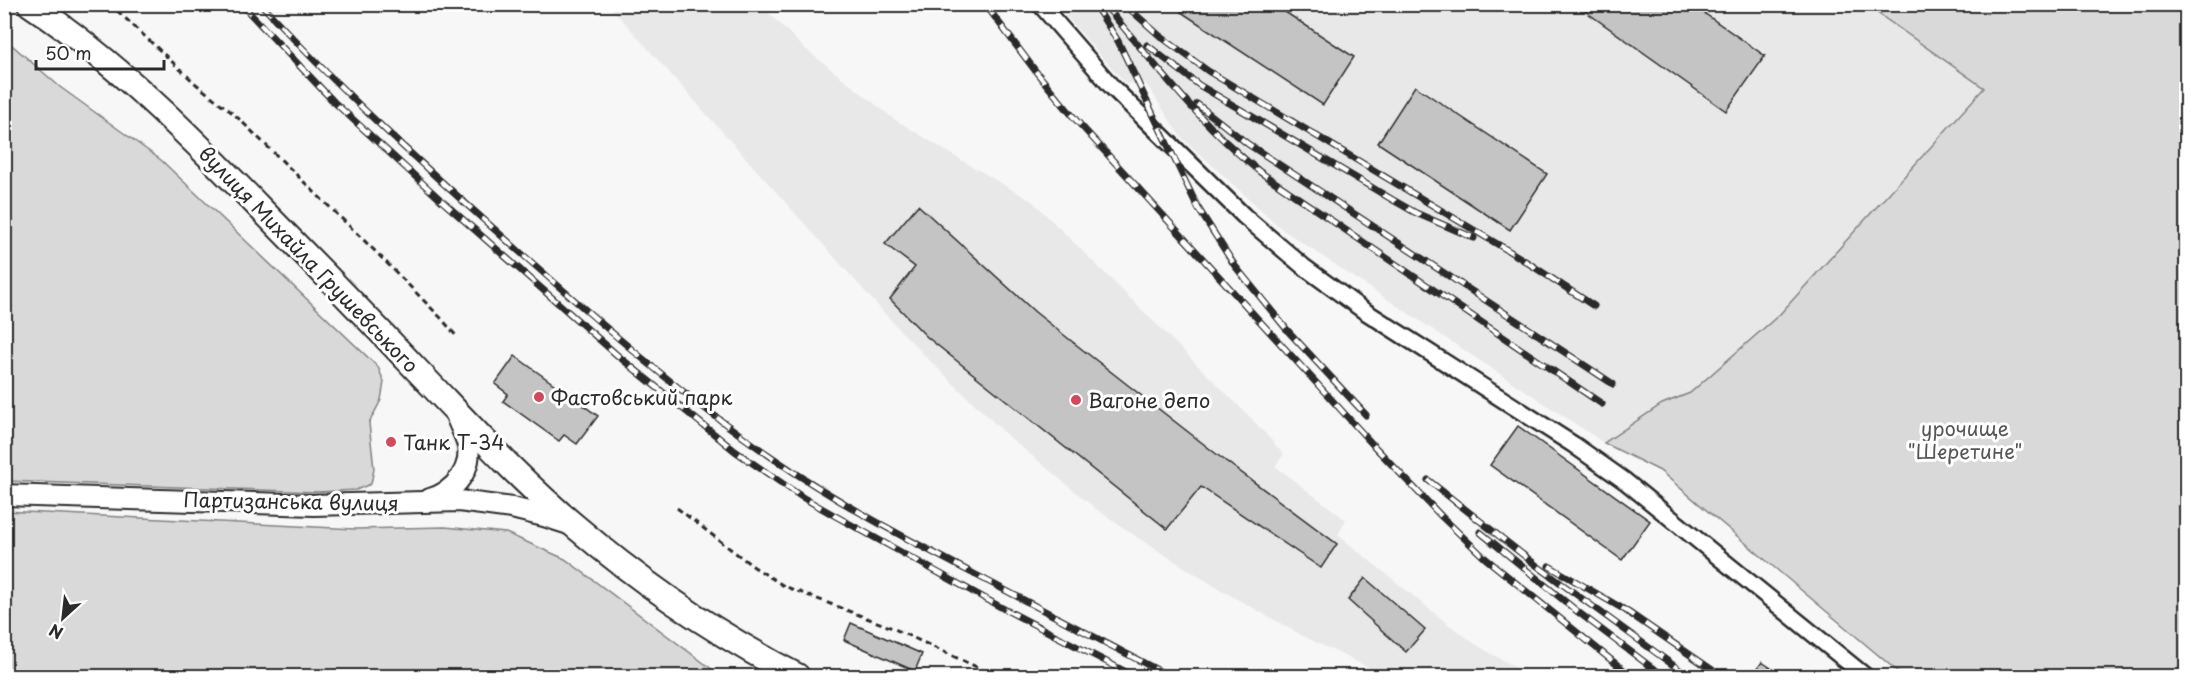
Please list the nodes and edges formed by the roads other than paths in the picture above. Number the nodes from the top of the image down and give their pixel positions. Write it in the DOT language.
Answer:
graph roads {
  1 [pos="30,4"];
  2 [pos="1040,4"];
  3 [pos="452,407"];
  4 [pos="4,495"];
  5 [pos="419,502"];
  6 [pos="575,527"];
  7 [pos="796,676"];
  8 [pos="1865,676"];
  1 -- 3 [label="main road, вулиця Михайла Грушевського"];
  2 -- 8 [label="street"];
  3 -- 5 [label="street"];
  3 -- 6 [label="main road, вулиця Михайла Грушевського"];
  4 -- 5 [label="street, Партизанська вулиця"];
  5 -- 6 [label="street, Партизанська вулиця"];
  6 -- 7 [label="main road, вулиця Михайла Грушевського"];
}
